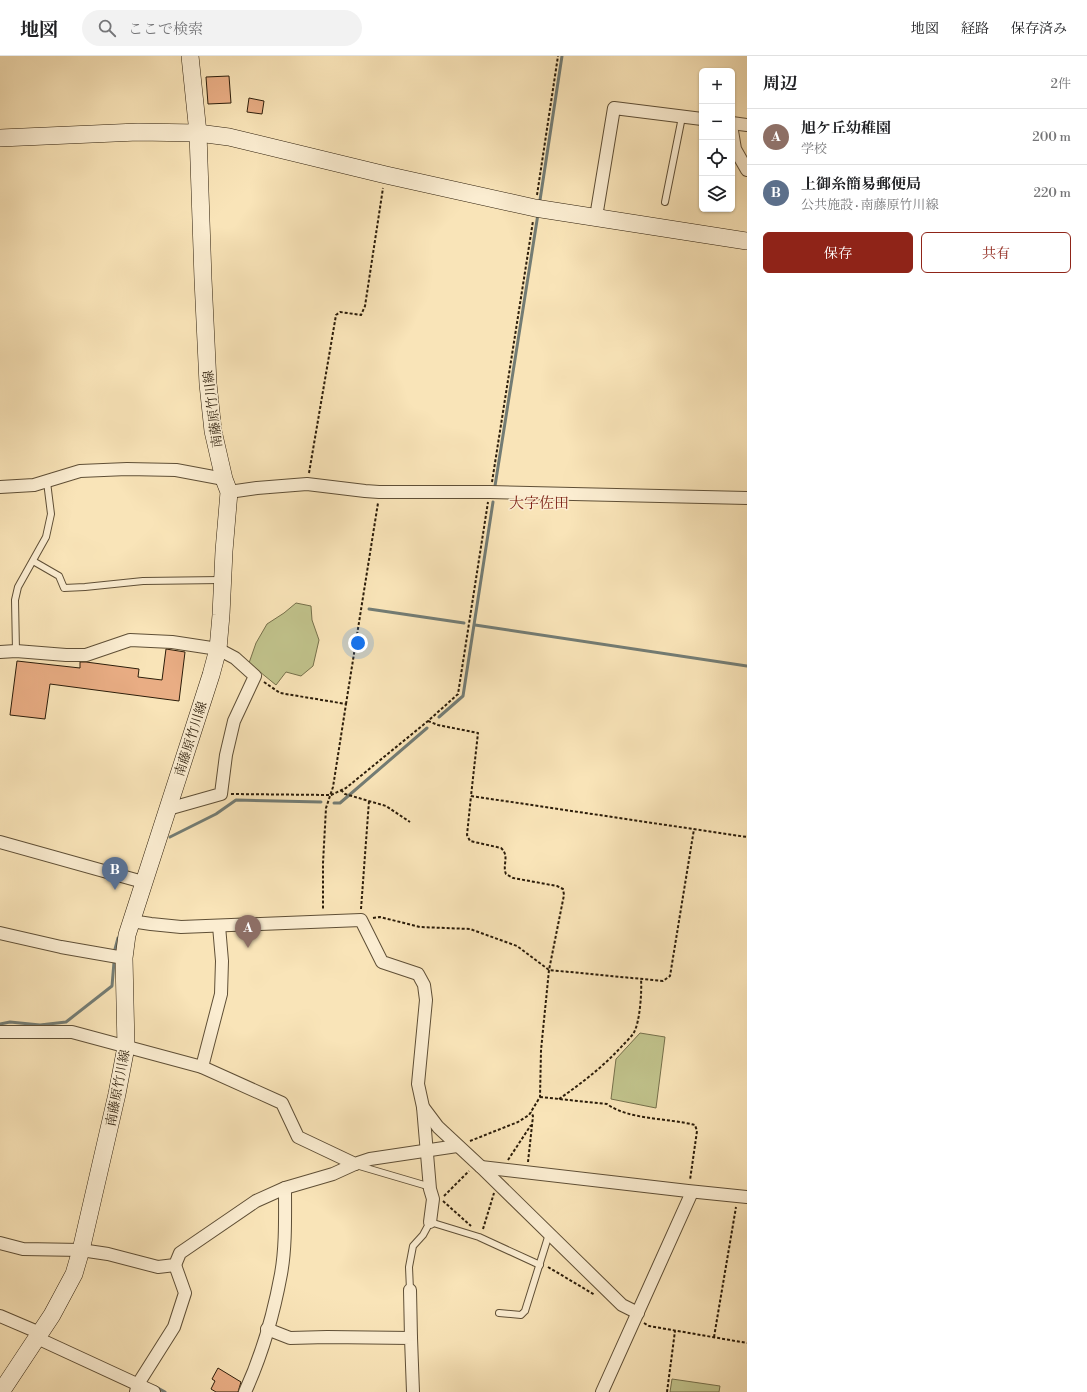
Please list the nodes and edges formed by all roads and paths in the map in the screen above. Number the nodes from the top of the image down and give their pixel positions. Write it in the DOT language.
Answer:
graph roads {
  1 [pos="190,56"];
  2 [pos="558,56"];
  3 [pos="682,117"];
  4 [pos="699,119"];
  5 [pos="735,123"];
  6 [pos="747,125"];
  7 [pos="198,133"];
  8 [pos="0,138"];
  9 [pos="734,140"];
  10 [pos="747,170"];
  11 [pos="386,175"];
  12 [pos="665,202"];
  13 [pos="535,208"];
  14 [pos="596,217"];
  15 [pos="747,241"];
  16 [pos="47,482"];
  17 [pos="310,484"];
  18 [pos="226,486"];
  19 [pos="0,487"];
  20 [pos="379,492"];
  21 [pos="490,492"];
  22 [pos="747,498"];
  23 [pos="33,561"];
  24 [pos="222,580"];
  25 [pos="218,649"];
  26 [pos="16,651"];
  27 [pos="0,652"];
  28 [pos="255,676"];
  29 [pos="346,704"];
  30 [pos="428,721"];
  31 [pos="341,790"];
  32 [pos="221,794"];
  33 [pos="331,795"];
  34 [pos="471,796"];
  35 [pos="369,801"];
  36 [pos="168,809"];
  37 [pos="410,822"];
  38 [pos="694,829"];
  39 [pos="747,837"];
  40 [pos="0,842"];
  41 [pos="144,882"];
  42 [pos="131,920"];
  43 [pos="361,920"];
  44 [pos="323,922"];
  45 [pos="219,926"];
  46 [pos="0,934"];
  47 [pos="124,958"];
  48 [pos="549,970"];
  49 [pos="641,979"];
  50 [pos="0,1032"];
  51 [pos="126,1047"];
  52 [pos="202,1067"];
  53 [pos="540,1098"];
  54 [pos="559,1100"];
  55 [pos="423,1107"];
  56 [pos="531,1112"];
  57 [pos="532,1124"];
  58 [pos="457,1146"];
  59 [pos="427,1151"];
  60 [pos="355,1164"];
  61 [pos="479,1165"];
  62 [pos="501,1170"];
  63 [pos="527,1173"];
  64 [pos="497,1183"];
  65 [pos="285,1188"];
  66 [pos="430,1189"];
  67 [pos="690,1192"];
  68 [pos="742,1196"];
  69 [pos="430,1222"];
  70 [pos="549,1234"];
  71 [pos="482,1236"];
  72 [pos="0,1242"];
  73 [pos="81,1250"];
  74 [pos="175,1265"];
  75 [pos="540,1265"];
  76 [pos="410,1290"];
  77 [pos="598,1297"];
  78 [pos="499,1312"];
  79 [pos="0,1316"];
  80 [pos="637,1316"];
  81 [pos="267,1329"];
  82 [pos="675,1331"];
  83 [pos="39,1336"];
  84 [pos="714,1337"];
  85 [pos="411,1338"];
  86 [pos="747,1343"];
  87 [pos="137,1388"];
  88 [pos="1,1392"];
  89 [pos="154,1392"];
  90 [pos="245,1392"];
  91 [pos="413,1392"];
  92 [pos="602,1392"];
  93 [pos="666,1392"];
  1 -- 7 [label="main road, 南藤原竹川線"];
  2 -- 13 [label="path"];
  3 -- 4 [label="street"];
  3 -- 12 [label="lane"];
  3 -- 14 [label="street"];
  5 -- 6 [label="street"];
  7 -- 8 [label="main road"];
  7 -- 11 [label="main road"];
  7 -- 18 [label="main road, 南藤原竹川線"];
  9 -- 10 [label="street"];
  11 -- 13 [label="main road"];
  11 -- 17 [label="path"];
  13 -- 14 [label="main road"];
  13 -- 21 [label="path"];
  14 -- 15 [label="main road"];
  16 -- 18 [label="street"];
  16 -- 19 [label="street"];
  16 -- 23 [label="lane"];
  17 -- 18 [label="street"];
  17 -- 20 [label="street"];
  18 -- 24 [label="main road, 南藤原竹川線"];
  20 -- 21 [label="street"];
  20 -- 29 [label="path"];
  21 -- 22 [label="street"];
  21 -- 30 [label="path"];
  23 -- 24 [label="lane"];
  23 -- 26 [label="lane"];
  24 -- 25 [label="main road, 南藤原竹川線"];
  25 -- 26 [label="street"];
  25 -- 28 [label="street"];
  25 -- 36 [label="main road, 南藤原竹川線"];
  26 -- 27 [label="street"];
  28 -- 29 [label="path"];
  28 -- 32 [label="street"];
  29 -- 33 [label="path"];
  30 -- 31 [label="path"];
  30 -- 34 [label="path"];
  31 -- 33 [label="path"];
  31 -- 35 [label="path"];
  32 -- 33 [label="path"];
  32 -- 36 [label="street"];
  33 -- 44 [label="path"];
  34 -- 38 [label="path"];
  34 -- 48 [label="path"];
  35 -- 37 [label="path"];
  35 -- 43 [label="path"];
  36 -- 41 [label="main road, 南藤原竹川線"];
  38 -- 39 [label="path"];
  38 -- 49 [label="path"];
  40 -- 41 [label="street"];
  41 -- 42 [label="main road, 南藤原竹川線"];
  42 -- 45 [label="street"];
  42 -- 47 [label="main road, 南藤原竹川線"];
  43 -- 44 [label="street"];
  43 -- 48 [label="path"];
  43 -- 55 [label="street"];
  44 -- 45 [label="street"];
  45 -- 52 [label="street"];
  46 -- 47 [label="street"];
  47 -- 51 [label="main road, 南藤原竹川線"];
  48 -- 49 [label="path"];
  48 -- 53 [label="path"];
  49 -- 54 [label="path"];
  50 -- 51 [label="street"];
  51 -- 52 [label="street"];
  51 -- 73 [label="main road, 南藤原竹川線"];
  52 -- 60 [label="street"];
  53 -- 54 [label="path"];
  53 -- 56 [label="path"];
  54 -- 67 [label="path"];
  55 -- 58 [label="street"];
  55 -- 59 [label="street"];
  56 -- 57 [label="path"];
  56 -- 58 [label="path"];
  57 -- 62 [label="path"];
  57 -- 63 [label="path"];
  58 -- 59 [label="street"];
  58 -- 61 [label="street"];
  59 -- 60 [label="street"];
  59 -- 66 [label="street"];
  60 -- 65 [label="street"];
  60 -- 66 [label="lane"];
  61 -- 62 [label="street"];
  61 -- 64 [label="street"];
  61 -- 71 [label="path"];
  62 -- 63 [label="street"];
  63 -- 67 [label="street"];
  64 -- 70 [label="street"];
  64 -- 71 [label="path"];
  65 -- 74 [label="street"];
  65 -- 81 [label="street"];
  66 -- 69 [label="street"];
  67 -- 68 [label="street"];
  67 -- 80 [label="street"];
  68 -- 84 [label="path"];
  69 -- 71 [label="lane"];
  69 -- 76 [label="lane"];
  70 -- 75 [label="lane"];
  70 -- 80 [label="street"];
  71 -- 75 [label="lane"];
  72 -- 73 [label="street"];
  73 -- 74 [label="street"];
  73 -- 83 [label="main road, 南藤原竹川線"];
  74 -- 87 [label="street"];
  75 -- 77 [label="path"];
  75 -- 78 [label="lane"];
  76 -- 85 [label="street"];
  79 -- 83 [label="street"];
  80 -- 82 [label="path"];
  80 -- 92 [label="street"];
  81 -- 85 [label="street"];
  81 -- 90 [label="street"];
  82 -- 84 [label="path"];
  82 -- 93 [label="path"];
  83 -- 87 [label="street"];
  83 -- 88 [label="main road, 南藤原竹川線"];
  84 -- 86 [label="path"];
  85 -- 91 [label="street"];
  87 -- 89 [label="street"];
}
